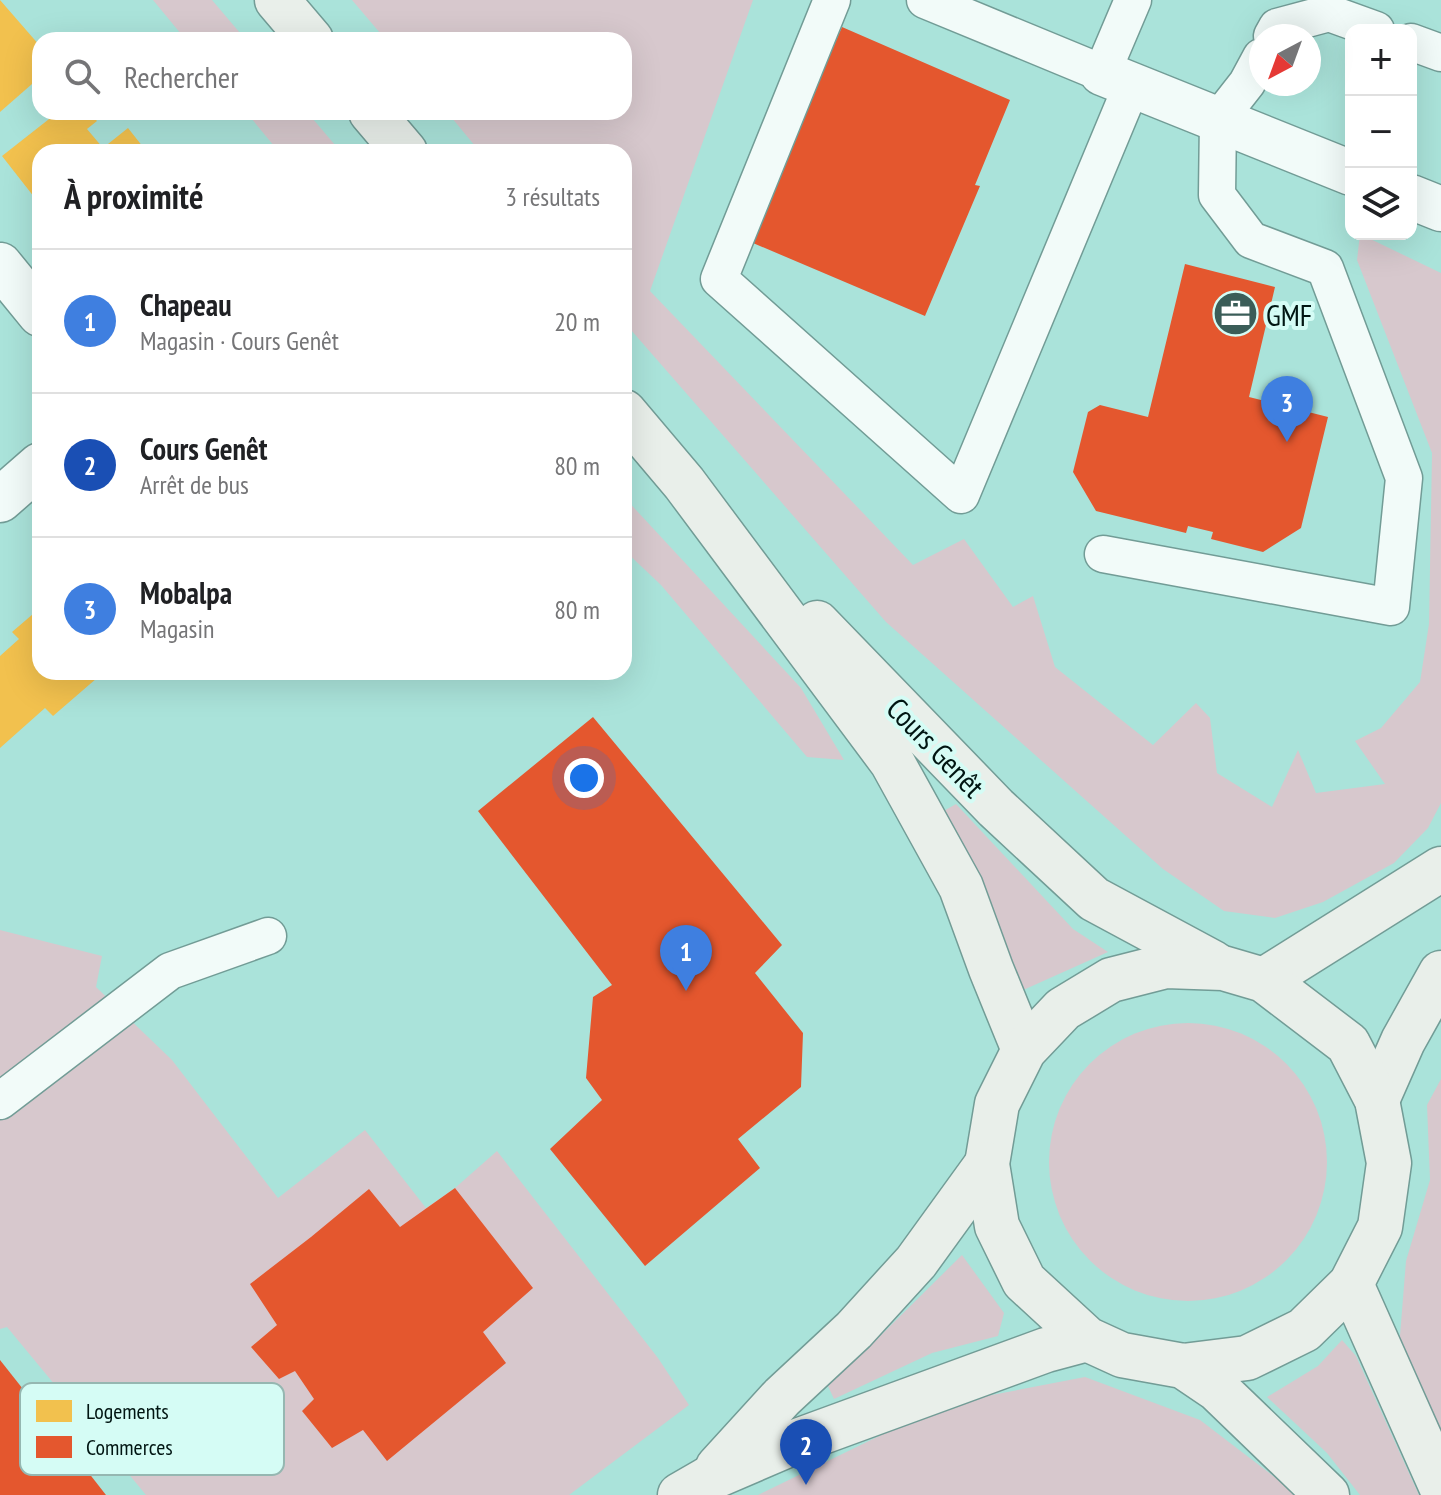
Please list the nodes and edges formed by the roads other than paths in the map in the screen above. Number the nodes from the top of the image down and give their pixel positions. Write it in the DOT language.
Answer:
graph roads {
  1 [pos="277,0"];
  2 [pos="832,0"];
  3 [pos="925,0"];
  4 [pos="1133,0"];
  5 [pos="1288,24"];
  6 [pos="1359,24"];
  7 [pos="304,32"];
  8 [pos="1417,44"];
  9 [pos="1441,53"];
  10 [pos="1117,79"];
  11 [pos="1249,79"];
  12 [pos="378,120"];
  13 [pos="1218,120"];
  14 [pos="398,144"];
  15 [pos="1345,171"];
  16 [pos="1417,199"];
  17 [pos="1441,209"];
  18 [pos="0,265"];
  19 [pos="32,304"];
  20 [pos="632,421"];
  21 [pos="32,472"];
  22 [pos="684,483"];
  23 [pos="0,500"];
  24 [pos="1103,554"];
  25 [pos="1441,869"];
  26 [pos="268,936"];
  27 [pos="1223,968"];
  28 [pos="1441,973"];
  29 [pos="1264,980"];
  30 [pos="1024,1050"];
  31 [pos="1377,1100"];
  32 [pos="0,1101"];
  33 [pos="987,1164"];
  34 [pos="1351,1284"];
  35 [pos="1087,1339"];
  36 [pos="1183,1366"];
  37 [pos="1441,1486"];
  38 [pos="693,1487"];
  39 [pos="1327,1495"];
  1 -- 7 [label="main road"];
  2 -- 10 [label="lane"];
  3 -- 10 [label="lane"];
  4 -- 10 [label="lane"];
  5 -- 6 [label="lane"];
  8 -- 9 [label="lane"];
  10 -- 13 [label="street"];
  11 -- 13 [label="lane"];
  12 -- 14 [label="main road"];
  13 -- 15 [label="street"];
  13 -- 24 [label="lane"];
  16 -- 17 [label="street"];
  18 -- 19 [label="street"];
  20 -- 22 [label="main road, Cours Genêt"];
  21 -- 23 [label="street"];
  22 -- 27 [label="main road, Cours Genêt"];
  22 -- 30 [label="main road, Cours Genêt"];
  25 -- 29 [label="main road"];
  26 -- 32 [label="lane"];
  27 -- 29 [label="main road"];
  27 -- 30 [label="main road"];
  28 -- 31 [label="main road"];
  29 -- 31 [label="main road"];
  30 -- 33 [label="main road"];
  31 -- 34 [label="main road"];
  33 -- 35 [label="main road"];
  33 -- 38 [label="main road"];
  34 -- 36 [label="main road"];
  34 -- 37 [label="main road"];
  35 -- 36 [label="main road"];
  35 -- 38 [label="main road"];
  36 -- 39 [label="main road"];
}
